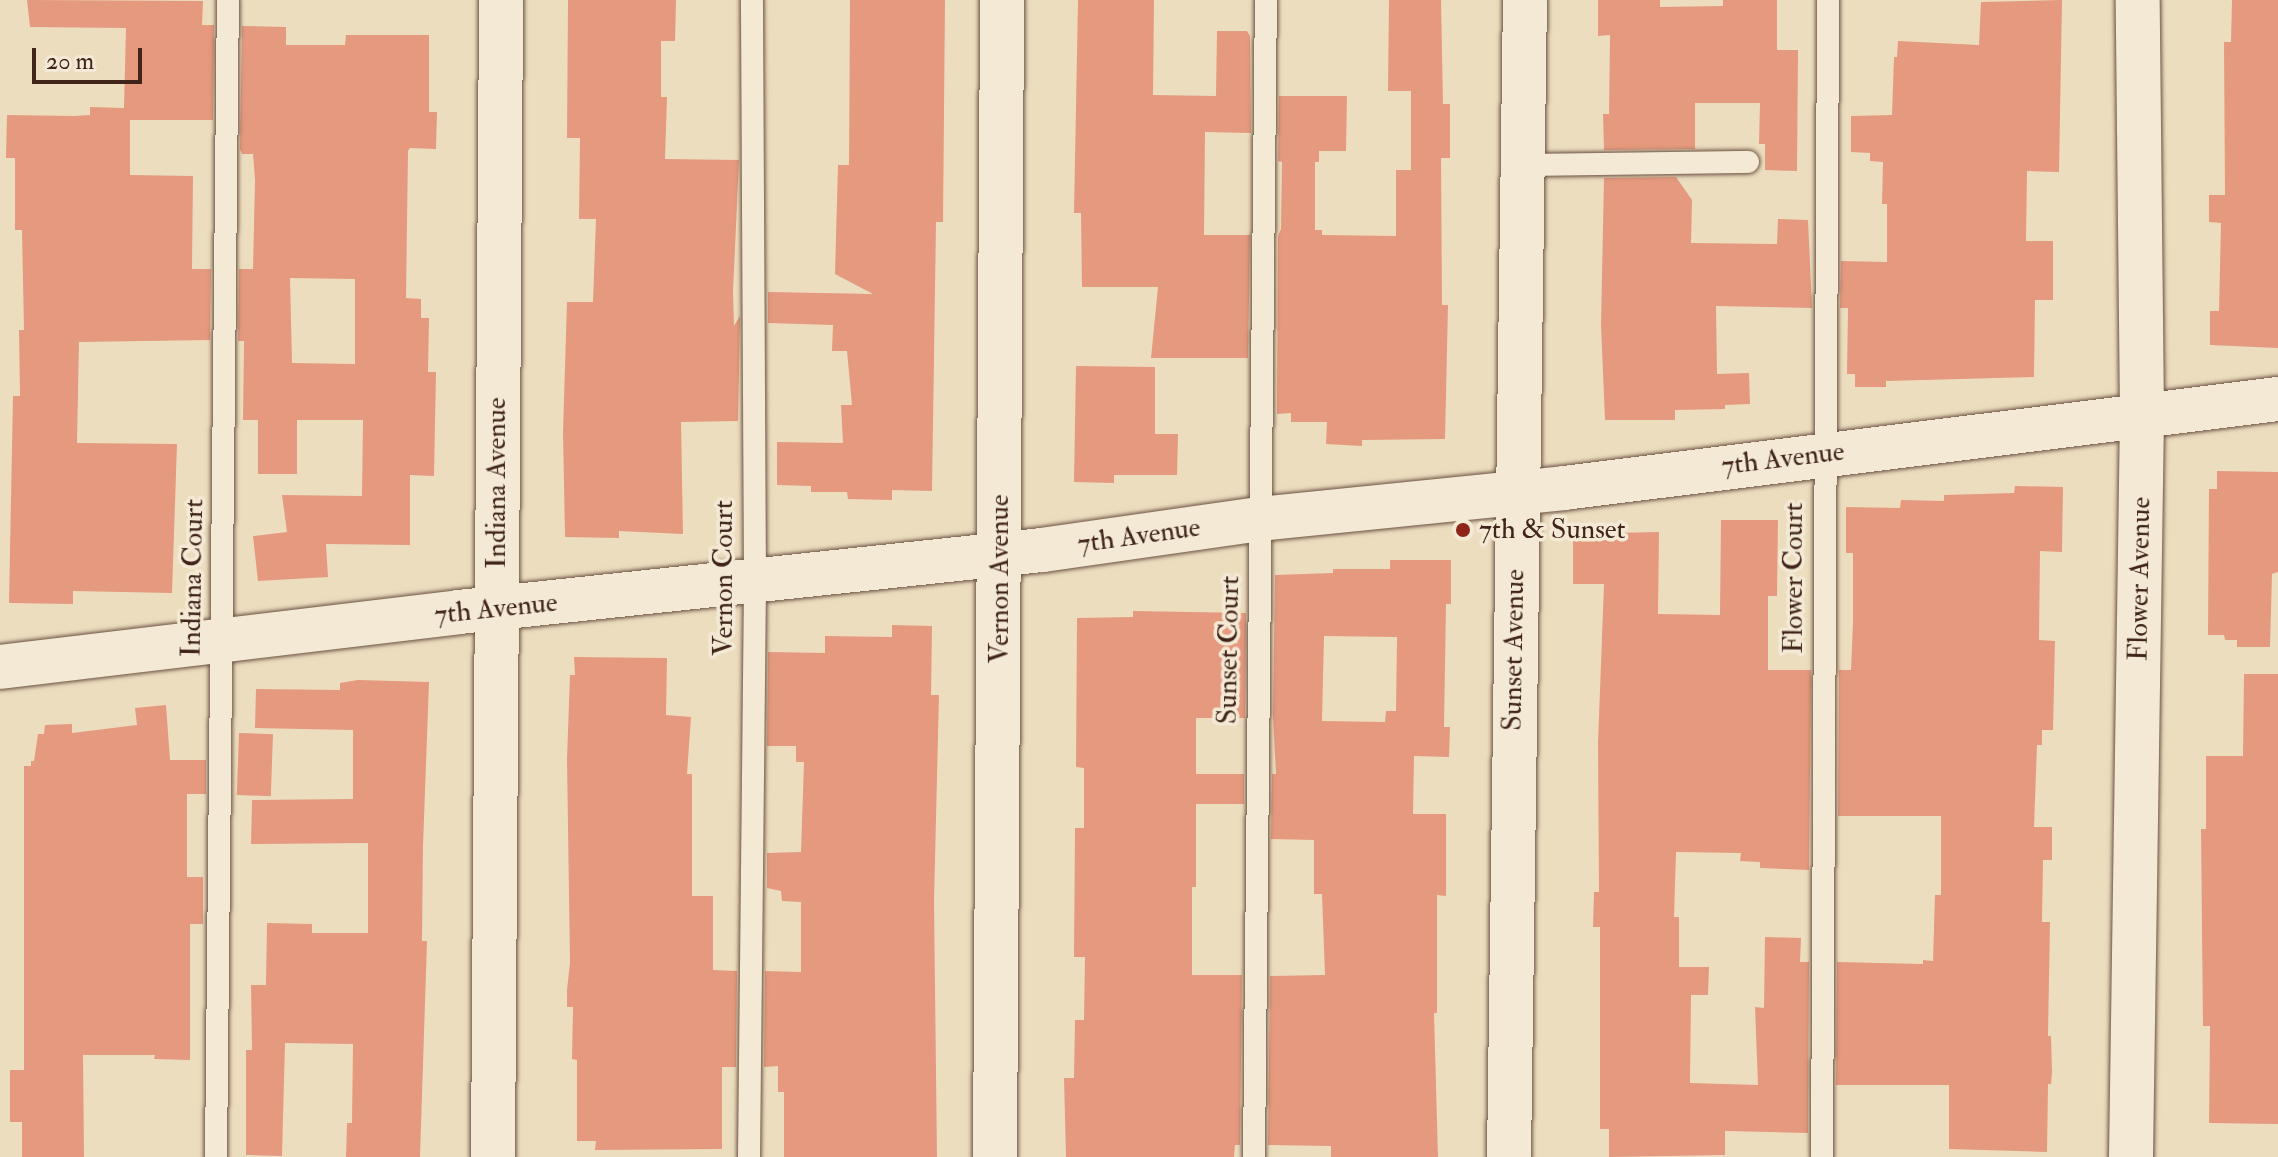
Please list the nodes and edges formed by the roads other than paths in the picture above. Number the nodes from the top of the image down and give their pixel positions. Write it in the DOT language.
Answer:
graph roads {
  1 [pos="228,0"];
  2 [pos="501,0"];
  3 [pos="752,0"];
  4 [pos="1002,0"];
  5 [pos="1266,0"];
  6 [pos="1525,0"];
  7 [pos="1828,0"];
  8 [pos="2138,0"];
  9 [pos="1748,162"];
  10 [pos="1521,165"];
  11 [pos="2278,399"];
  12 [pos="2142,415"];
  13 [pos="1824,454"];
  14 [pos="1515,492"];
  15 [pos="1260,519"];
  16 [pos="1000,553"];
  17 [pos="755,582"];
  18 [pos="496,609"];
  19 [pos="222,642"];
  20 [pos="0,667"];
  21 [pos="216,1157"];
  22 [pos="493,1157"];
  23 [pos="749,1157"];
  24 [pos="995,1157"];
  25 [pos="1254,1157"];
  26 [pos="1509,1157"];
  27 [pos="1822,1157"];
  28 [pos="2131,1157"];
  1 -- 19 [label="lane, Indiana Court"];
  2 -- 18 [label="street, Indiana Avenue"];
  3 -- 17 [label="lane, Vernon Court"];
  4 -- 16 [label="street, Vernon Avenue"];
  5 -- 15 [label="lane, Sunset Court"];
  6 -- 10 [label="street, Sunset Avenue"];
  7 -- 13 [label="lane, Flower Court"];
  8 -- 12 [label="street, Flower Avenue"];
  9 -- 10 [label="lane"];
  10 -- 14 [label="street, Sunset Avenue"];
  11 -- 12 [label="street, 7th Avenue"];
  12 -- 13 [label="street, 7th Avenue"];
  12 -- 28 [label="street, Flower Avenue"];
  13 -- 14 [label="street, 7th Avenue"];
  13 -- 27 [label="lane, Flower Court"];
  14 -- 15 [label="street, 7th Avenue"];
  14 -- 26 [label="street, Sunset Avenue"];
  15 -- 16 [label="street, 7th Avenue"];
  15 -- 25 [label="lane, Sunset Court"];
  16 -- 17 [label="street, 7th Avenue"];
  16 -- 24 [label="street, Vernon Avenue"];
  17 -- 18 [label="street, 7th Avenue"];
  17 -- 23 [label="lane, Vernon Court"];
  18 -- 19 [label="street, 7th Avenue"];
  18 -- 22 [label="street, Indiana Avenue"];
  19 -- 20 [label="street, 7th Avenue"];
  19 -- 21 [label="lane, Indiana Court"];
}
